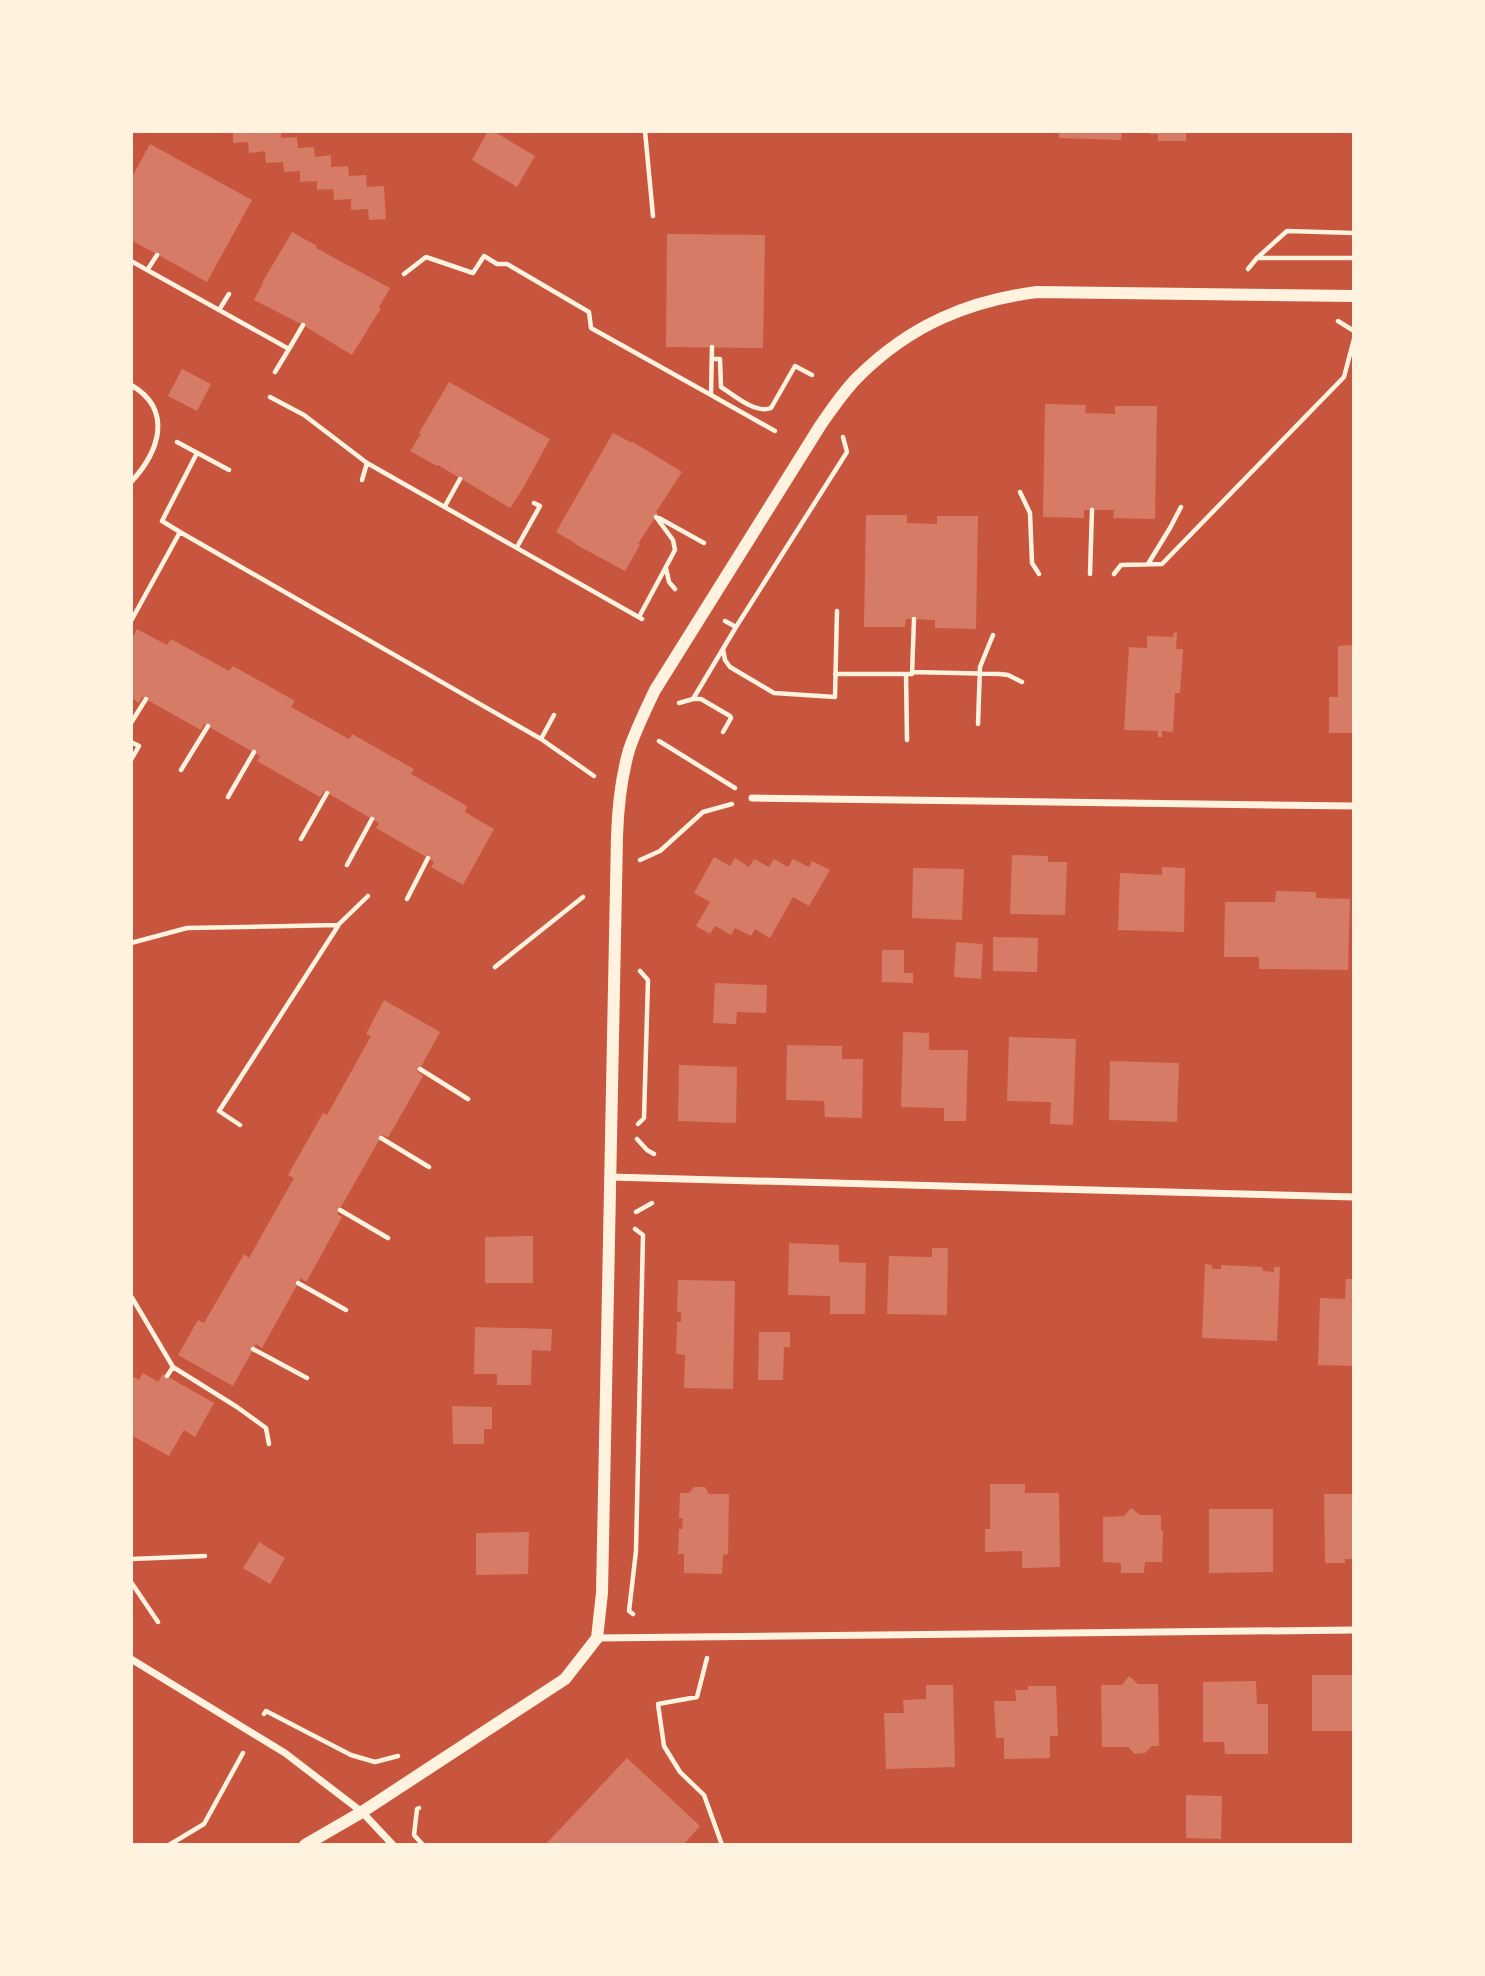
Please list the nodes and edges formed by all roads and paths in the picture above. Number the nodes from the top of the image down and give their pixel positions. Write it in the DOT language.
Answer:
graph roads {
  1 [pos="645,131"];
  2 [pos="653,216"];
  3 [pos="1354,233"];
  4 [pos="157,255"];
  5 [pos="1257,258"];
  6 [pos="1354,258"];
  7 [pos="131,261"];
  8 [pos="148,269"];
  9 [pos="1248,270"];
  10 [pos="404,274"];
  11 [pos="229,294"];
  12 [pos="1354,296"];
  13 [pos="219,310"];
  14 [pos="1334,319"];
  15 [pos="303,325"];
  16 [pos="1354,331"];
  17 [pos="1354,339"];
  18 [pos="712,347"];
  19 [pos="289,349"];
  20 [pos="712,359"];
  21 [pos="275,372"];
  22 [pos="812,375"];
  23 [pos="131,385"];
  24 [pos="711,395"];
  25 [pos="270,397"];
  26 [pos="775,431"];
  27 [pos="157,432"];
  28 [pos="842,434"];
  29 [pos="197,453"];
  30 [pos="368,463"];
  31 [pos="229,470"];
  32 [pos="460,479"];
  33 [pos="362,480"];
  34 [pos="131,482"];
  35 [pos="1020,492"];
  36 [pos="534,503"];
  37 [pos="445,506"];
  38 [pos="1181,507"];
  39 [pos="1092,510"];
  40 [pos="180,532"];
  41 [pos="704,543"];
  42 [pos="517,547"];
  43 [pos="1148,565"];
  44 [pos="666,567"];
  45 [pos="1039,574"];
  46 [pos="1090,574"];
  47 [pos="1114,574"];
  48 [pos="675,589"];
  49 [pos="837,611"];
  50 [pos="914,620"];
  51 [pos="131,621"];
  52 [pos="736,627"];
  53 [pos="993,635"];
  54 [pos="723,648"];
  55 [pos="909,673"];
  56 [pos="835,674"];
  57 [pos="981,674"];
  58 [pos="1022,682"];
  59 [pos="146,699"];
  60 [pos="692,699"];
  61 [pos="554,715"];
  62 [pos="131,723"];
  63 [pos="978,724"];
  64 [pos="208,726"];
  65 [pos="723,732"];
  66 [pos="541,739"];
  67 [pos="907,740"];
  68 [pos="131,742"];
  69 [pos="254,752"];
  70 [pos="653,752"];
  71 [pos="131,760"];
  72 [pos="181,770"];
  73 [pos="597,786"];
  74 [pos="327,793"];
  75 [pos="228,797"];
  76 [pos="752,798"];
  77 [pos="1354,806"];
  78 [pos="373,819"];
  79 [pos="301,839"];
  80 [pos="640,850"];
  81 [pos="428,858"];
  82 [pos="347,865"];
  83 [pos="368,896"];
  84 [pos="583,897"];
  85 [pos="407,899"];
  86 [pos="338,925"];
  87 [pos="131,943"];
  88 [pos="495,967"];
  89 [pos="636,968"];
  90 [pos="420,1069"];
  91 [pos="468,1099"];
  92 [pos="240,1125"];
  93 [pos="632,1130"];
  94 [pos="635,1136"];
  95 [pos="380,1138"];
  96 [pos="429,1167"];
  97 [pos="610,1177"];
  98 [pos="668,1179"];
  99 [pos="1354,1197"];
  100 [pos="340,1210"];
  101 [pos="388,1238"];
  102 [pos="298,1283"];
  103 [pos="131,1296"];
  104 [pos="346,1310"];
  105 [pos="253,1349"];
  106 [pos="173,1367"];
  107 [pos="167,1376"];
  108 [pos="307,1378"];
  109 [pos="269,1444"];
  110 [pos="205,1556"];
  111 [pos="131,1559"];
  112 [pos="131,1582"];
  113 [pos="158,1622"];
  114 [pos="1354,1630"];
  115 [pos="597,1637"];
  116 [pos="712,1637"];
  117 [pos="131,1659"];
  118 [pos="253,1734"];
  119 [pos="409,1749"];
  120 [pos="362,1812"];
  121 [pos="169,1845"];
  122 [pos="305,1845"];
  123 [pos="393,1845"];
  124 [pos="722,1845"];
  1 -- 2 [label="path"];
  3 -- 5 [label="path"];
  4 -- 8 [label="path"];
  5 -- 6 [label="path"];
  5 -- 9 [label="path"];
  7 -- 8 [label="path"];
  8 -- 13 [label="path"];
  10 -- 24 [label="path"];
  11 -- 13 [label="path"];
  12 -- 97 [label="street"];
  13 -- 19 [label="path"];
  14 -- 16 [label="path"];
  15 -- 19 [label="path"];
  17 -- 43 [label="path"];
  18 -- 20 [label="path"];
  19 -- 21 [label="path"];
  20 -- 22 [label="path"];
  20 -- 24 [label="path"];
  23 -- 27 [label="lane"];
  24 -- 26 [label="path"];
  25 -- 30 [label="path"];
  27 -- 29 [label="path"];
  27 -- 34 [label="lane"];
  28 -- 52 [label="path"];
  29 -- 31 [label="path"];
  29 -- 40 [label="path"];
  30 -- 33 [label="path"];
  30 -- 37 [label="path"];
  32 -- 37 [label="path"];
  35 -- 45 [label="path"];
  36 -- 42 [label="path"];
  37 -- 42 [label="path"];
  38 -- 43 [label="path"];
  39 -- 46 [label="path"];
  40 -- 51 [label="path"];
  40 -- 66 [label="path"];
  41 -- 44 [label="path"];
  42 -- 44 [label="path"];
  43 -- 47 [label="path"];
  44 -- 48 [label="path"];
  49 -- 56 [label="path"];
  50 -- 55 [label="path"];
  53 -- 57 [label="path"];
  54 -- 56 [label="path"];
  55 -- 56 [label="path"];
  55 -- 57 [label="path"];
  55 -- 67 [label="path"];
  57 -- 58 [label="path"];
  57 -- 63 [label="path"];
  59 -- 62 [label="path"];
  60 -- 65 [label="path"];
  61 -- 66 [label="path"];
  64 -- 72 [label="path"];
  66 -- 73 [label="path"];
  68 -- 71 [label="path"];
  69 -- 75 [label="path"];
  70 -- 76 [label="path"];
  74 -- 79 [label="path"];
  76 -- 77 [label="street"];
  76 -- 80 [label="path"];
  78 -- 82 [label="path"];
  81 -- 85 [label="path"];
  83 -- 86 [label="path"];
  84 -- 88 [label="path"];
  86 -- 87 [label="path"];
  86 -- 92 [label="path"];
  89 -- 93 [label="path"];
  90 -- 91 [label="path"];
  94 -- 98 [label="path"];
  95 -- 96 [label="path"];
  97 -- 98 [label="street"];
  97 -- 115 [label="street"];
  98 -- 99 [label="street"];
  100 -- 101 [label="path"];
  102 -- 104 [label="path"];
  103 -- 106 [label="path"];
  105 -- 108 [label="path"];
  106 -- 107 [label="path"];
  106 -- 109 [label="path"];
  110 -- 111 [label="path"];
  112 -- 113 [label="path"];
  114 -- 116 [label="street"];
  115 -- 116 [label="street"];
  115 -- 120 [label="street"];
  116 -- 124 [label="path"];
  117 -- 118 [label="street"];
  118 -- 119 [label="path"];
  118 -- 120 [label="street"];
  118 -- 121 [label="path"];
  120 -- 122 [label="street"];
  120 -- 123 [label="street"];
}
